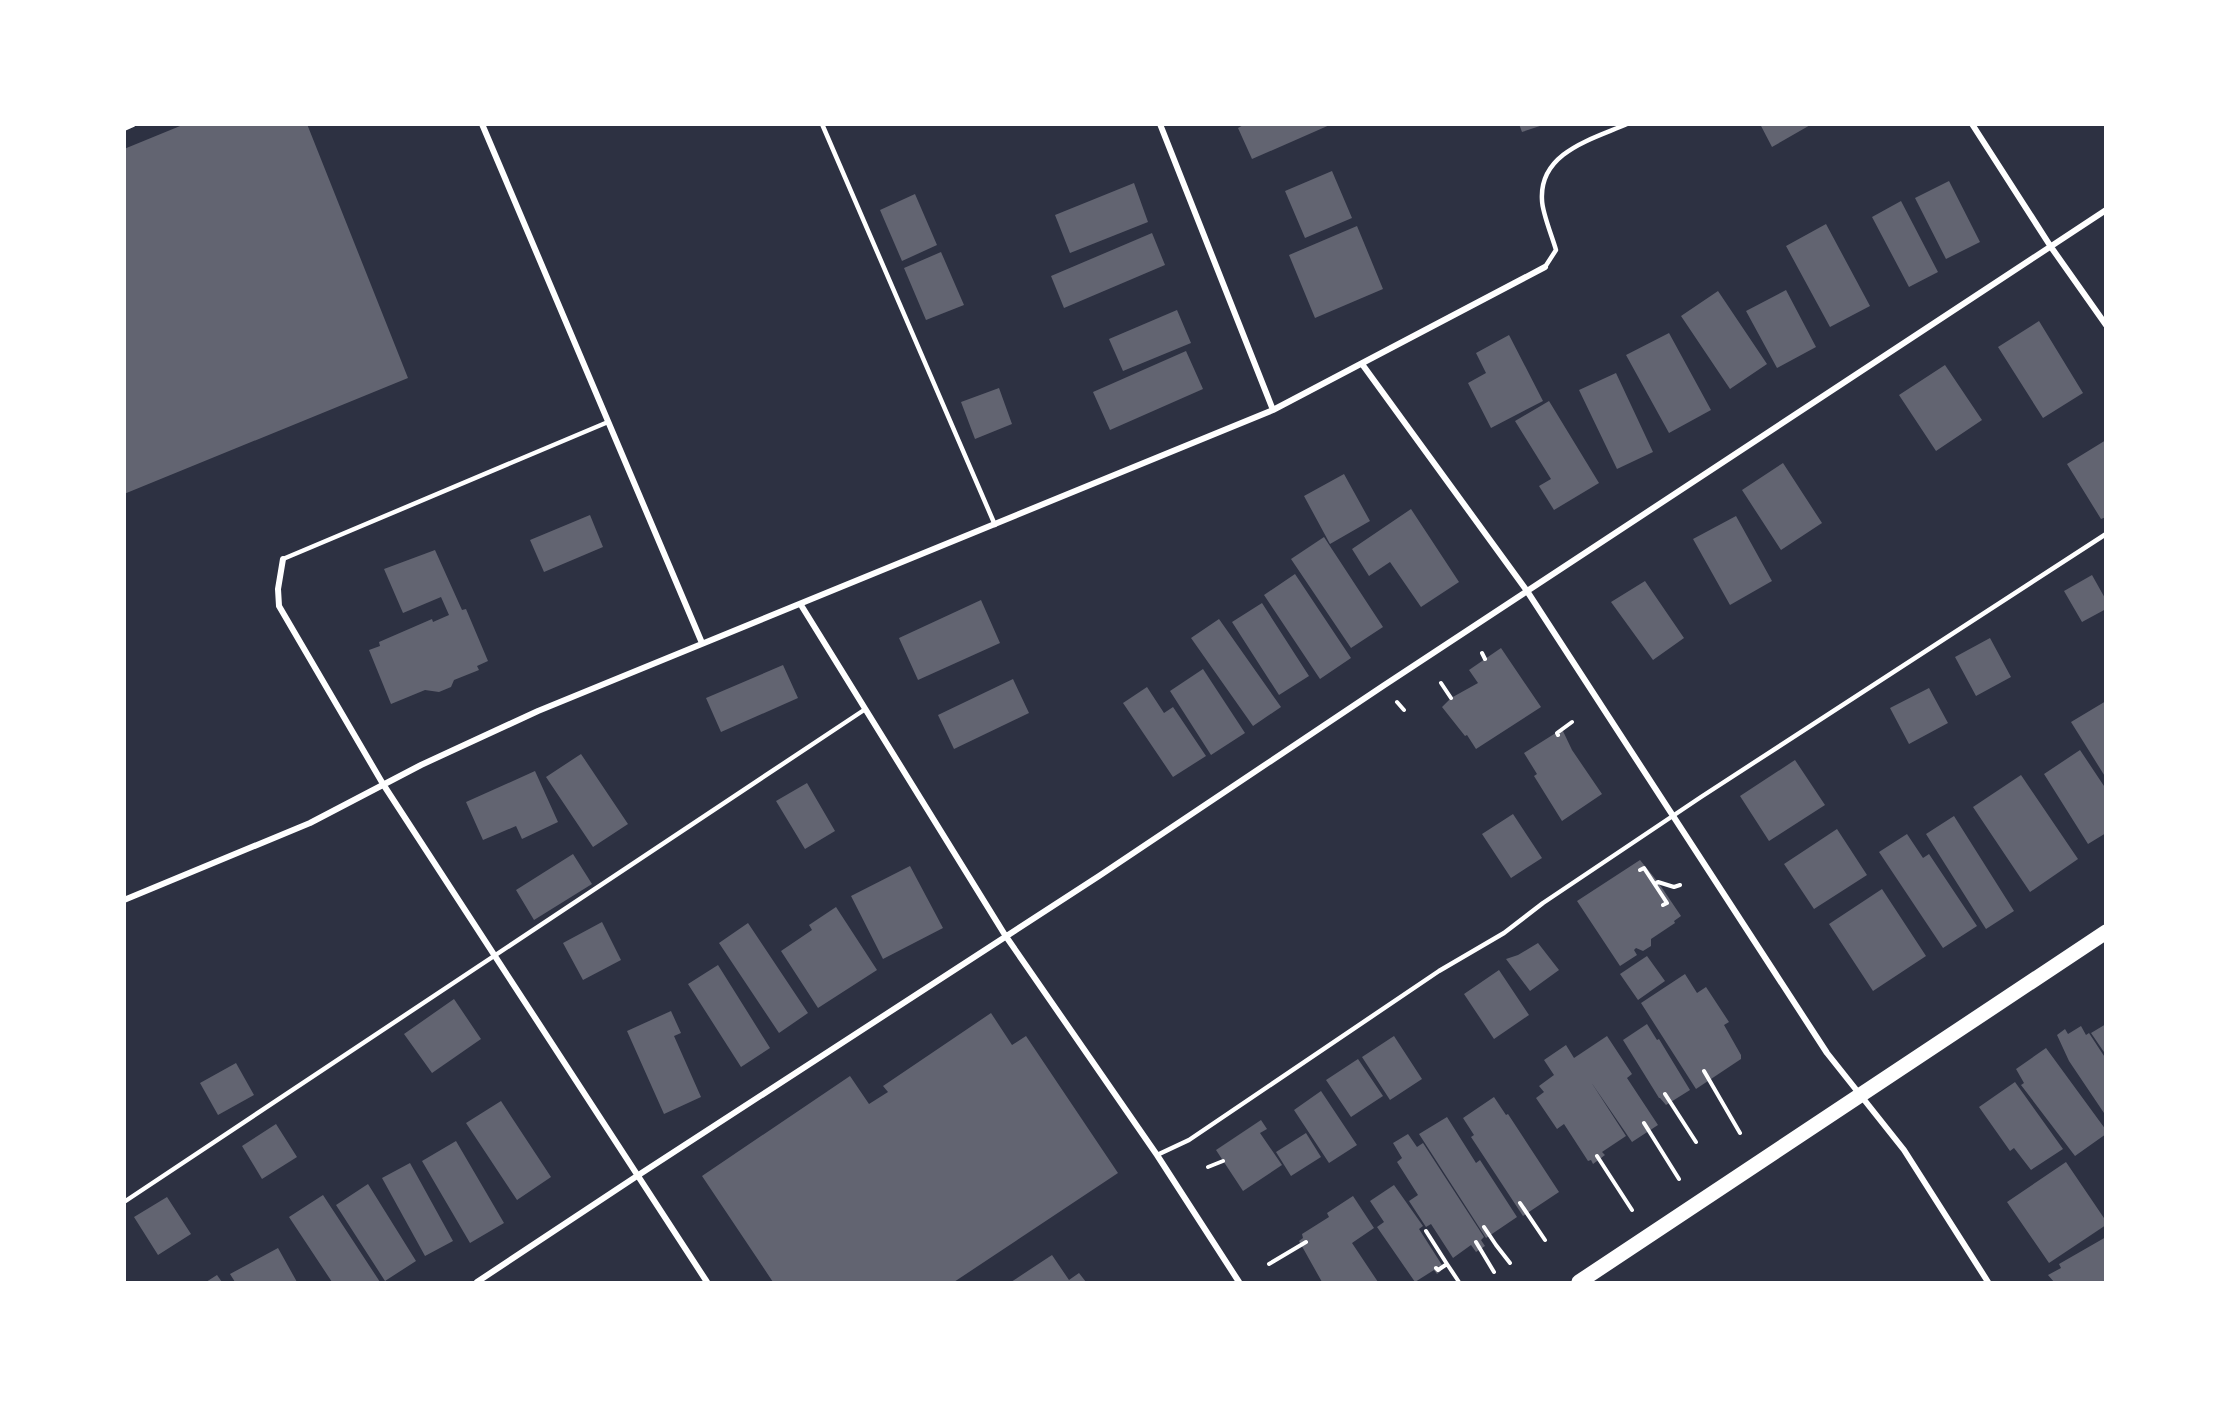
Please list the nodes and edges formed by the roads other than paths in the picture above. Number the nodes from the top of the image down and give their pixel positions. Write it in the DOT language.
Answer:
graph roads {
  1 [pos="133,124"];
  2 [pos="482,124"];
  3 [pos="822,124"];
  4 [pos="1160,124"];
  5 [pos="1627,124"];
  6 [pos="1972,124"];
  7 [pos="124,128"];
  8 [pos="2106,210"];
  9 [pos="2051,247"];
  10 [pos="1545,267"];
  11 [pos="2106,325"];
  12 [pos="1362,364"];
  13 [pos="1273,410"];
  14 [pos="608,422"];
  15 [pos="995,525"];
  16 [pos="2106,534"];
  17 [pos="284,559"];
  18 [pos="1527,591"];
  19 [pos="801,605"];
  20 [pos="702,643"];
  21 [pos="864,710"];
  22 [pos="383,784"];
  23 [pos="1673,816"];
  24 [pos="124,900"];
  25 [pos="2106,932"];
  26 [pos="1005,935"];
  27 [pos="493,955"];
  28 [pos="1861,1096"];
  29 [pos="1157,1155"];
  30 [pos="637,1176"];
  31 [pos="124,1202"];
  32 [pos="477,1282"];
  33 [pos="707,1282"];
  34 [pos="1239,1282"];
  35 [pos="1579,1282"];
  36 [pos="1988,1282"];
  1 -- 7 [label="street"];
  2 -- 14 [label="street"];
  3 -- 15 [label="lane"];
  4 -- 13 [label="street"];
  5 -- 10 [label="lane"];
  6 -- 9 [label="street"];
  8 -- 9 [label="street"];
  9 -- 11 [label="street"];
  9 -- 18 [label="street"];
  10 -- 12 [label="street"];
  12 -- 13 [label="street"];
  12 -- 18 [label="street"];
  13 -- 15 [label="street"];
  14 -- 17 [label="lane"];
  14 -- 20 [label="street"];
  15 -- 19 [label="street"];
  16 -- 23 [label="lane"];
  17 -- 22 [label="street"];
  18 -- 23 [label="street"];
  18 -- 26 [label="street"];
  19 -- 20 [label="street"];
  19 -- 21 [label="street"];
  20 -- 22 [label="street"];
  21 -- 26 [label="street"];
  21 -- 27 [label="lane"];
  22 -- 24 [label="street"];
  22 -- 27 [label="street"];
  23 -- 28 [label="street"];
  23 -- 29 [label="lane"];
  25 -- 28 [label="main road"];
  26 -- 29 [label="street"];
  26 -- 30 [label="street"];
  27 -- 30 [label="street"];
  27 -- 31 [label="lane"];
  28 -- 35 [label="main road"];
  28 -- 36 [label="street"];
  29 -- 34 [label="street"];
  30 -- 32 [label="street"];
  30 -- 33 [label="street"];
}
